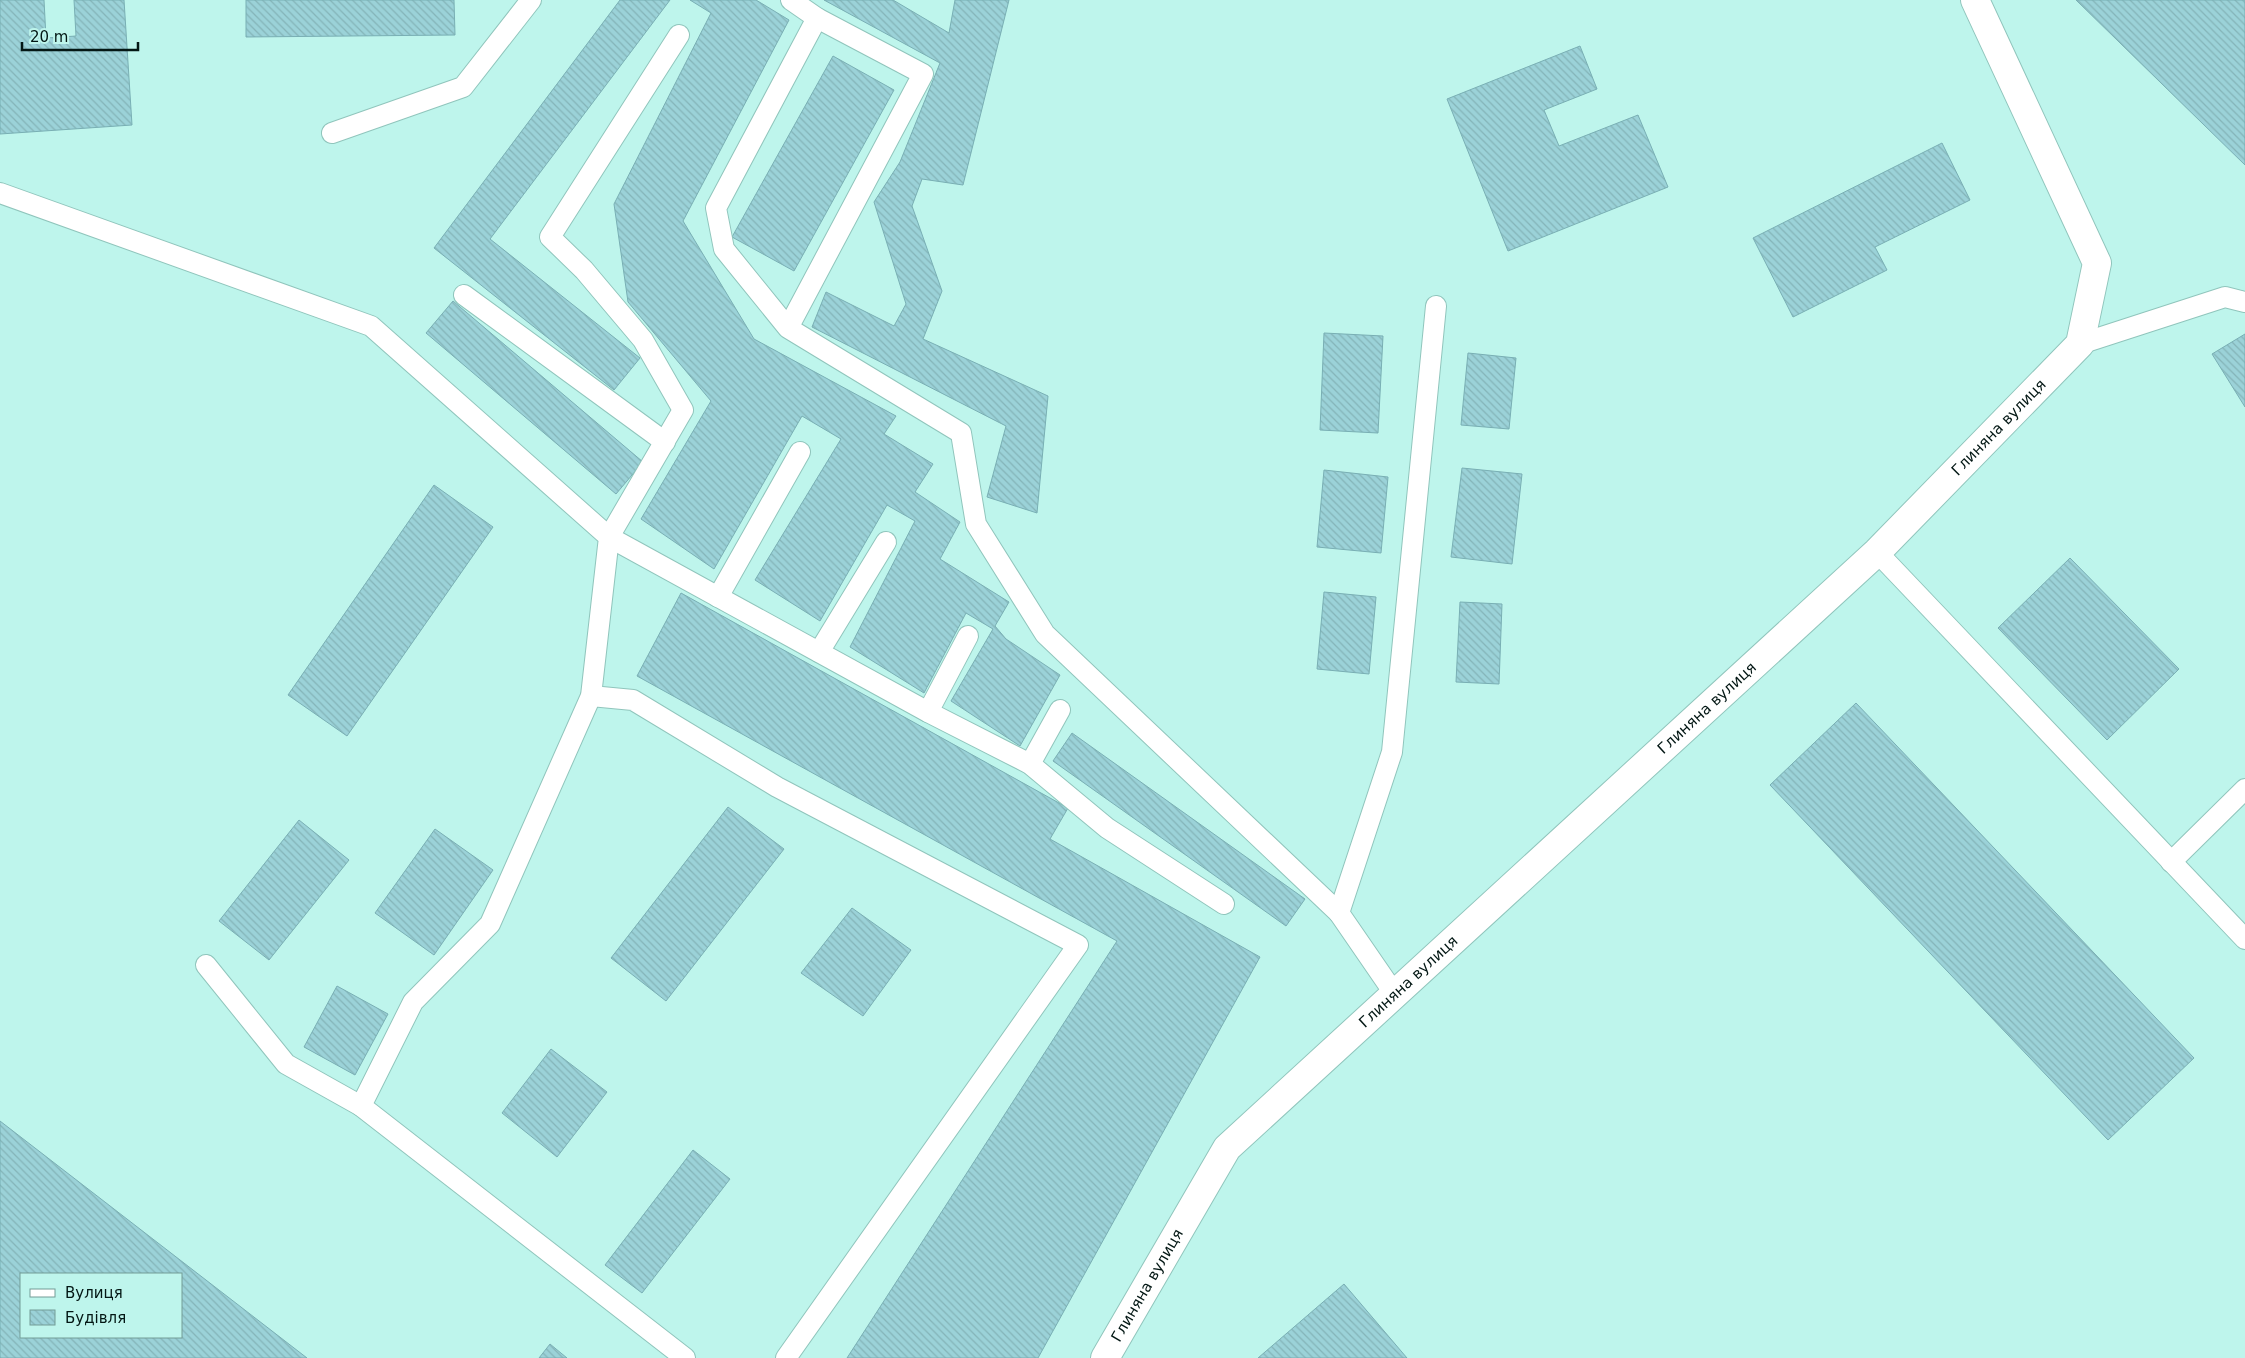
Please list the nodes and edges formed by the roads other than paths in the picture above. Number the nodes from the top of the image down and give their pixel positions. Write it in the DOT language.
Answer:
graph roads {
  1 [pos="531,0"];
  2 [pos="791,0"];
  3 [pos="1975,0"];
  4 [pos="817,18"];
  5 [pos="678,35"];
  6 [pos="332,133"];
  7 [pos="0,193"];
  8 [pos="464,295"];
  9 [pos="2245,302"];
  10 [pos="1436,306"];
  11 [pos="788,328"];
  12 [pos="2080,344"];
  13 [pos="665,442"];
  14 [pos="800,452"];
  15 [pos="609,537"];
  16 [pos="886,542"];
  17 [pos="1876,552"];
  18 [pos="718,597"];
  19 [pos="968,636"];
  20 [pos="819,652"];
  21 [pos="591,696"];
  22 [pos="1060,710"];
  23 [pos="928,712"];
  24 [pos="1030,764"];
  25 [pos="2245,789"];
  26 [pos="2171,862"];
  27 [pos="1224,904"];
  28 [pos="1339,913"];
  29 [pos="2245,939"];
  30 [pos="206,965"];
  31 [pos="1394,993"];
  32 [pos="361,1106"];
  33 [pos="685,1358"];
  34 [pos="786,1358"];
  35 [pos="1105,1358"];
  1 -- 6 [label="lane"];
  2 -- 4 [label="lane"];
  3 -- 12 [label="street"];
  4 -- 11 [label="lane"];
  4 -- 11 [label="lane"];
  5 -- 13 [label="lane"];
  7 -- 15 [label="lane"];
  8 -- 13 [label="lane"];
  9 -- 12 [label="lane"];
  10 -- 28 [label="lane"];
  11 -- 28 [label="lane"];
  12 -- 17 [label="street, Глиняна вулиця"];
  13 -- 15 [label="lane"];
  14 -- 18 [label="lane"];
  15 -- 18 [label="lane"];
  15 -- 21 [label="lane"];
  16 -- 20 [label="lane"];
  17 -- 26 [label="lane"];
  17 -- 31 [label="street, Глиняна вулиця"];
  18 -- 20 [label="lane"];
  19 -- 23 [label="lane"];
  20 -- 23 [label="lane"];
  21 -- 32 [label="lane"];
  21 -- 34 [label="lane"];
  22 -- 24 [label="lane"];
  23 -- 24 [label="lane"];
  24 -- 27 [label="lane"];
  25 -- 26 [label="lane"];
  26 -- 29 [label="lane"];
  28 -- 31 [label="lane"];
  30 -- 32 [label="lane"];
  31 -- 35 [label="street, Глиняна вулиця"];
  32 -- 33 [label="lane"];
}
